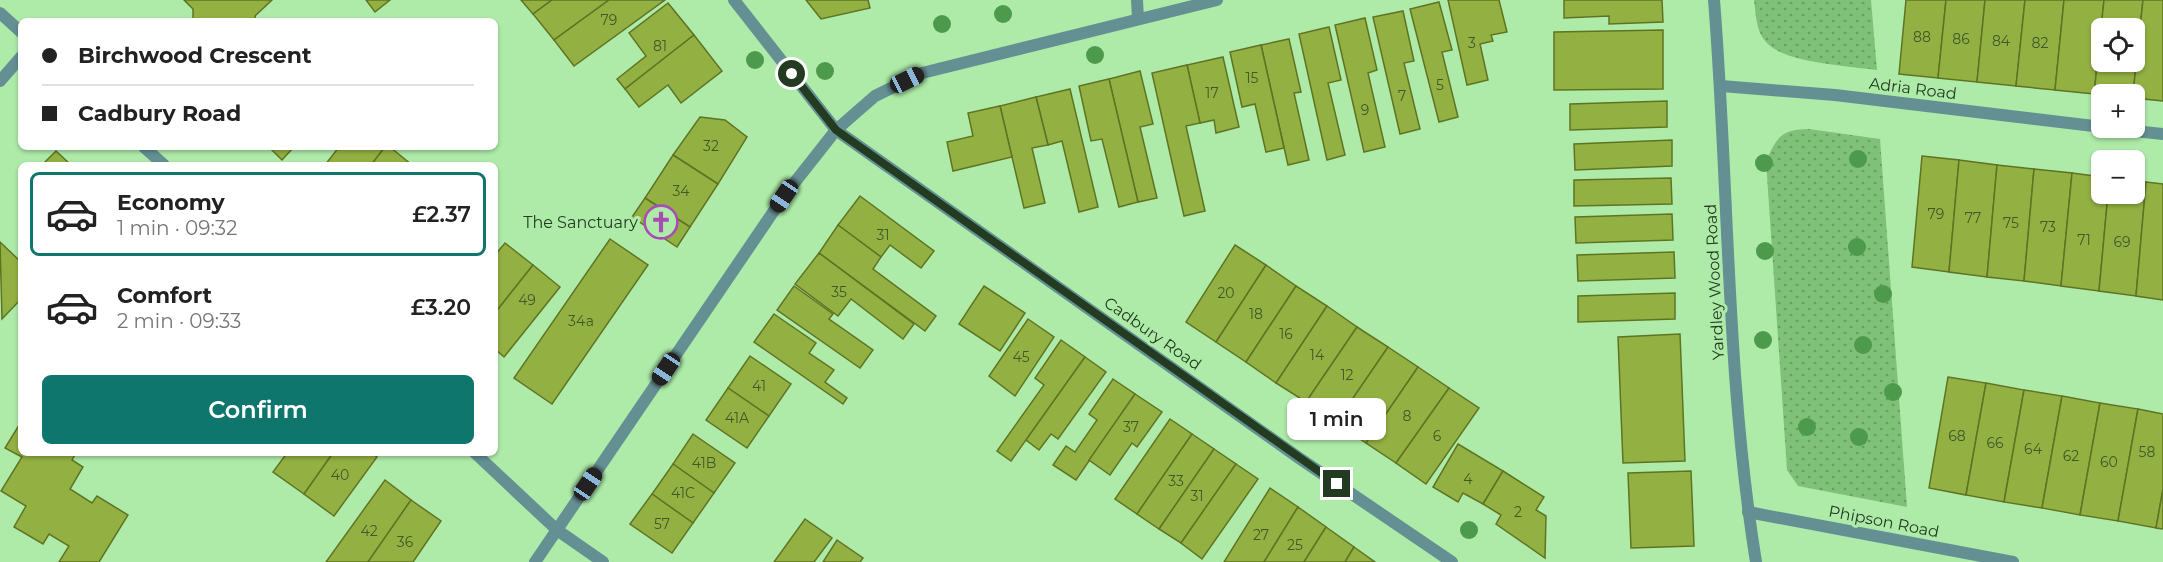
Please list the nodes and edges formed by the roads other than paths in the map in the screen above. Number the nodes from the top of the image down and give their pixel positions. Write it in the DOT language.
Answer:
graph roads {
  1 [pos="734,0"];
  2 [pos="1137,0"];
  3 [pos="1217,0"];
  4 [pos="1714,0"];
  5 [pos="0,13"];
  6 [pos="1138,19"];
  7 [pos="18,29"];
  8 [pos="18,60"];
  9 [pos="0,81"];
  10 [pos="1721,86"];
  11 [pos="2091,126"];
  12 [pos="836,130"];
  13 [pos="2145,133"];
  14 [pos="2163,135"];
  15 [pos="147,150"];
  16 [pos="161,162"];
  17 [pos="477,456"];
  18 [pos="1748,512"];
  19 [pos="557,530"];
  20 [pos="535,562"];
  21 [pos="603,562"];
  22 [pos="1452,562"];
  23 [pos="1756,562"];
  24 [pos="2013,562"];
  1 -- 12 [label="street, Cadbury Road"];
  2 -- 6 [label="street"];
  3 -- 6 [label="street"];
  4 -- 10 [label="street, Yardley Wood Road"];
  5 -- 7 [label="street"];
  6 -- 12 [label="street"];
  8 -- 9 [label="street"];
  10 -- 11 [label="street, Adria Road"];
  10 -- 18 [label="street, Yardley Wood Road"];
  12 -- 19 [label="street"];
  12 -- 22 [label="street, Cadbury Road"];
  13 -- 14 [label="street, Adria Road"];
  15 -- 16 [label="street"];
  17 -- 19 [label="street"];
  18 -- 23 [label="street, Yardley Wood Road"];
  18 -- 24 [label="street, Phipson Road"];
  19 -- 20 [label="street"];
  19 -- 21 [label="street"];
}
